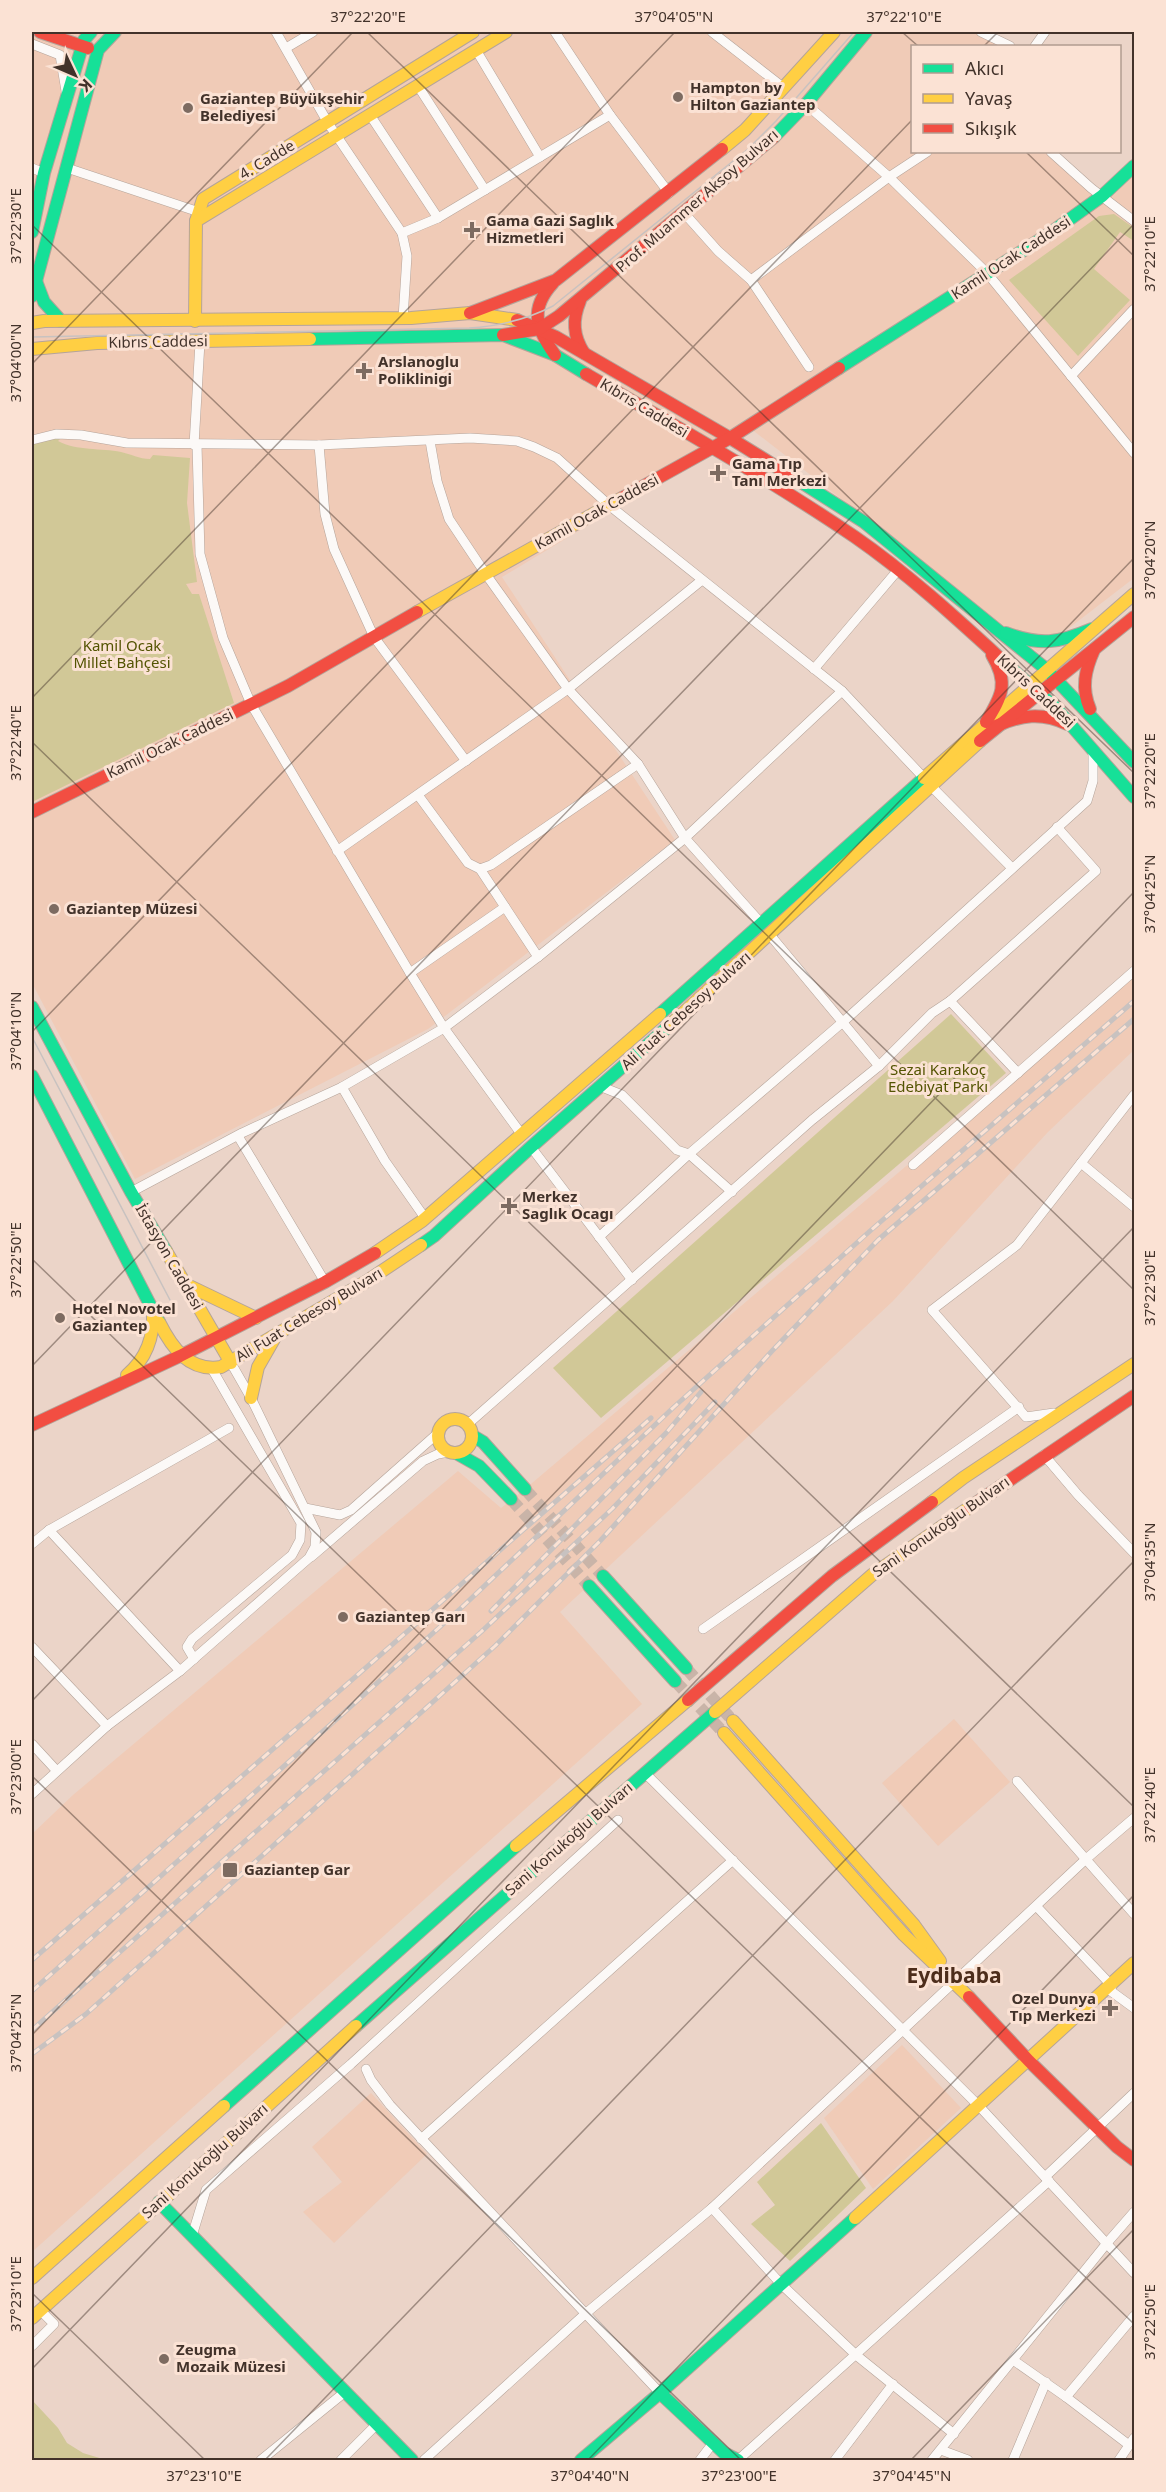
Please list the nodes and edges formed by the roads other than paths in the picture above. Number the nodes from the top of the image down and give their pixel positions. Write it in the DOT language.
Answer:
graph roads {
  1 [pos="40,32"];
  2 [pos="115,32"];
  3 [pos="276,32"];
  4 [pos="313,32"];
  5 [pos="473,32"];
  6 [pos="506,32"];
  7 [pos="555,32"];
  8 [pos="712,32"];
  9 [pos="834,32"];
  10 [pos="866,32"];
  11 [pos="981,32"];
  12 [pos="1045,32"];
  13 [pos="85,37"];
  14 [pos="32,44"];
  15 [pos="1008,45"];
  16 [pos="1036,45"];
  17 [pos="286,48"];
  18 [pos="98,50"];
  19 [pos="476,50"];
  20 [pos="418,86"];
  21 [pos="784,88"];
  22 [pos="68,102"];
  23 [pos="806,104"];
  24 [pos="370,115"];
  25 [pos="610,115"];
  26 [pos="328,123"];
  27 [pos="338,136"];
  28 [pos="925,153"];
  29 [pos="1052,153"];
  30 [pos="540,157"];
  31 [pos="1134,166"];
  32 [pos="32,168"];
  33 [pos="67,168"];
  34 [pos="44,173"];
  35 [pos="889,177"];
  36 [pos="485,190"];
  37 [pos="669,193"];
  38 [pos="1102,196"];
  39 [pos="685,214"];
  40 [pos="200,216"];
  41 [pos="438,218"];
  42 [pos="1134,221"];
  43 [pos="32,232"];
  44 [pos="402,233"];
  45 [pos="987,273"];
  46 [pos="556,280"];
  47 [pos="751,280"];
  48 [pos="36,281"];
  49 [pos="32,296"];
  50 [pos="580,301"];
  51 [pos="1134,309"];
  52 [pos="470,313"];
  53 [pos="403,318"];
  54 [pos="61,321"];
  55 [pos="195,321"];
  56 [pos="32,323"];
  57 [pos="539,328"];
  58 [pos="503,335"];
  59 [pos="200,342"];
  60 [pos="34,347"];
  61 [pos="584,353"];
  62 [pos="555,356"];
  63 [pos="809,368"];
  64 [pos="1071,376"];
  65 [pos="730,438"];
  66 [pos="32,440"];
  67 [pos="430,441"];
  68 [pos="195,445"];
  69 [pos="319,445"];
  70 [pos="714,447"];
  71 [pos="1134,453"];
  72 [pos="610,506"];
  73 [pos="898,570"];
  74 [pos="484,573"];
  75 [pos="702,580"];
  76 [pos="1134,594"];
  77 [pos="1134,617"];
  78 [pos="992,626"];
  79 [pos="1092,629"];
  80 [pos="374,637"];
  81 [pos="980,639"];
  82 [pos="1094,650"];
  83 [pos="814,669"];
  84 [pos="1046,669"];
  85 [pos="1056,678"];
  86 [pos="1035,687"];
  87 [pos="568,689"];
  88 [pos="842,691"];
  89 [pos="251,704"];
  90 [pos="1095,718"];
  91 [pos="991,724"];
  92 [pos="1078,730"];
  93 [pos="1093,747"];
  94 [pos="466,761"];
  95 [pos="1134,762"];
  96 [pos="638,764"];
  97 [pos="927,782"];
  98 [pos="418,795"];
  99 [pos="1134,797"];
  100 [pos="32,812"];
  101 [pos="1057,828"];
  102 [pos="685,838"];
  103 [pos="337,851"];
  104 [pos="1012,868"];
  105 [pos="480,869"];
  106 [pos="505,907"];
  107 [pos="760,922"];
  108 [pos="770,935"];
  109 [pos="538,957"];
  110 [pos="1134,971"];
  111 [pos="410,973"];
  112 [pos="950,1001"];
  113 [pos="32,1007"];
  114 [pos="844,1021"];
  115 [pos="444,1028"];
  116 [pos="879,1066"];
  117 [pos="1018,1073"];
  118 [pos="32,1076"];
  119 [pos="342,1087"];
  120 [pos="602,1087"];
  121 [pos="1134,1095"];
  122 [pos="522,1135"];
  123 [pos="238,1136"];
  124 [pos="531,1147"];
  125 [pos="689,1154"];
  126 [pos="1081,1162"];
  127 [pos="913,1165"];
  128 [pos="732,1191"];
  129 [pos="131,1192"];
  130 [pos="1134,1207"];
  131 [pos="425,1218"];
  132 [pos="599,1237"];
  133 [pos="632,1281"];
  134 [pos="183,1282"];
  135 [pos="326,1282"];
  136 [pos="152,1307"];
  137 [pos="256,1318"];
  138 [pos="277,1335"];
  139 [pos="216,1338"];
  140 [pos="180,1356"];
  141 [pos="231,1363"];
  142 [pos="1134,1364"];
  143 [pos="212,1369"];
  144 [pos="117,1384"];
  145 [pos="1134,1396"];
  146 [pos="251,1398"];
  147 [pos="1019,1407"];
  148 [pos="1060,1413"];
  149 [pos="32,1425"];
  150 [pos="229,1428"];
  151 [pos="471,1430"];
  152 [pos="438,1433"];
  153 [pos="453,1453"];
  154 [pos="1044,1455"];
  155 [pos="525,1489"];
  156 [pos="511,1499"];
  157 [pos="305,1508"];
  158 [pos="50,1530"];
  159 [pos="32,1544"];
  160 [pos="1134,1553"];
  161 [pos="309,1558"];
  162 [pos="603,1576"];
  163 [pos="589,1586"];
  164 [pos="703,1629"];
  165 [pos="32,1647"];
  166 [pos="194,1659"];
  167 [pos="686,1668"];
  168 [pos="180,1671"];
  169 [pos="675,1681"];
  170 [pos="733,1721"];
  171 [pos="107,1726"];
  172 [pos="724,1733"];
  173 [pos="32,1744"];
  174 [pos="56,1770"];
  175 [pos="645,1773"];
  176 [pos="1017,1781"];
  177 [pos="32,1794"];
  178 [pos="1134,1818"];
  179 [pos="618,1820"];
  180 [pos="1086,1859"];
  181 [pos="734,1860"];
  182 [pos="1037,1907"];
  183 [pos="1134,1914"];
  184 [pos="1134,1963"];
  185 [pos="954,1982"];
  186 [pos="1110,1987"];
  187 [pos="1134,2008"];
  188 [pos="903,2030"];
  189 [pos="1029,2061"];
  190 [pos="366,2069"];
  191 [pos="1134,2093"];
  192 [pos="979,2106"];
  193 [pos="1098,2129"];
  194 [pos="421,2139"];
  195 [pos="1134,2160"];
  196 [pos="1047,2179"];
  197 [pos="159,2202"];
  198 [pos="712,2208"];
  199 [pos="1134,2212"];
  200 [pos="192,2236"];
  201 [pos="1107,2243"];
  202 [pos="1134,2273"];
  203 [pos="32,2278"];
  204 [pos="781,2284"];
  205 [pos="36,2314"];
  206 [pos="585,2314"];
  207 [pos="1134,2316"];
  208 [pos="32,2346"];
  209 [pos="856,2355"];
  210 [pos="1013,2360"];
  211 [pos="1046,2382"];
  212 [pos="893,2384"];
  213 [pos="345,2392"];
  214 [pos="660,2393"];
  215 [pos="1066,2397"];
  216 [pos="378,2423"];
  217 [pos="954,2434"];
  218 [pos="1132,2442"];
  219 [pos="713,2443"];
  220 [pos="941,2450"];
  221 [pos="261,2460"];
  222 [pos="341,2460"];
  223 [pos="412,2460"];
  224 [pos="424,2460"];
  225 [pos="581,2460"];
  226 [pos="700,2460"];
  227 [pos="738,2460"];
  228 [pos="836,2460"];
  229 [pos="932,2460"];
  230 [pos="968,2460"];
  231 [pos="1013,2460"];
  232 [pos="1119,2460"];
  1 -- 13 [label="main road"];
  2 -- 18 [label="main road"];
  3 -- 17 [label="street"];
  4 -- 17 [label="street"];
  5 -- 26 [label="main road, 4. Cadde"];
  6 -- 19 [label="main road"];
  7 -- 25 [label="street"];
  8 -- 21 [label="street"];
  9 -- 21 [label="main road, Prof. Muammer Aksoy Bulvarı"];
  10 -- 23 [label="main road, Prof. Muammer Aksoy Bulvarı"];
  11 -- 15 [label="street"];
  12 -- 16 [label="street"];
  13 -- 18 [label="main road"];
  13 -- 22 [label="main road"];
  14 -- 22 [label="street"];
  17 -- 26 [label="street"];
  18 -- 33 [label="main road"];
  19 -- 20 [label="main road"];
  19 -- 30 [label="street"];
  20 -- 24 [label="main road"];
  20 -- 36 [label="street"];
  21 -- 37 [label="main road, Prof. Muammer Aksoy Bulvarı"];
  22 -- 34 [label="main road"];
  23 -- 35 [label="street"];
  23 -- 39 [label="main road, Prof. Muammer Aksoy Bulvarı"];
  24 -- 27 [label="main road"];
  24 -- 41 [label="street"];
  25 -- 30 [label="street"];
  25 -- 37 [label="street"];
  26 -- 27 [label="street"];
  26 -- 40 [label="main road, 4. Cadde"];
  27 -- 40 [label="main road"];
  27 -- 44 [label="street"];
  28 -- 35 [label="street"];
  29 -- 38 [label="street"];
  30 -- 36 [label="street"];
  31 -- 38 [label="main road, Kamil Ocak Caddesi"];
  32 -- 34 [label="street"];
  33 -- 40 [label="street"];
  33 -- 48 [label="main road"];
  34 -- 43 [label="main road"];
  35 -- 45 [label="street"];
  35 -- 47 [label="street"];
  36 -- 41 [label="street"];
  37 -- 46 [label="main road, Prof. Muammer Aksoy Bulvarı"];
  38 -- 42 [label="street"];
  38 -- 45 [label="main road, Kamil Ocak Caddesi"];
  39 -- 47 [label="street"];
  39 -- 50 [label="main road, Prof. Muammer Aksoy Bulvarı"];
  40 -- 55 [label="main road"];
  41 -- 44 [label="street"];
  44 -- 53 [label="street"];
  45 -- 64 [label="street"];
  45 -- 65 [label="main road, Kamil Ocak Caddesi"];
  46 -- 52 [label="main road, Prof. Muammer Aksoy Bulvarı"];
  46 -- 57 [label="main road"];
  47 -- 63 [label="street"];
  48 -- 49 [label="main road"];
  48 -- 54 [label="main road"];
  50 -- 57 [label="main road, Prof. Muammer Aksoy Bulvarı"];
  50 -- 61 [label="main road"];
  51 -- 64 [label="street"];
  52 -- 53 [label="main road"];
  52 -- 57 [label="main road"];
  53 -- 55 [label="main road"];
  54 -- 55 [label="main road"];
  54 -- 56 [label="main road"];
  57 -- 58 [label="main road, Prof. Muammer Aksoy Bulvarı"];
  57 -- 61 [label="main road"];
  57 -- 62 [label="main road"];
  58 -- 59 [label="main road, Kıbrıs Caddesi"];
  58 -- 62 [label="main road, Kıbrıs Caddesi"];
  59 -- 60 [label="main road, Kıbrıs Caddesi"];
  59 -- 68 [label="street"];
  61 -- 65 [label="main road"];
  62 -- 70 [label="main road, Kıbrıs Caddesi"];
  64 -- 71 [label="street"];
  65 -- 70 [label="main road, Kamil Ocak Caddesi"];
  65 -- 78 [label="main road"];
  66 -- 68 [label="street"];
  67 -- 69 [label="street"];
  67 -- 72 [label="street"];
  67 -- 74 [label="street"];
  68 -- 69 [label="street"];
  68 -- 89 [label="street"];
  69 -- 80 [label="street"];
  70 -- 72 [label="main road, Kamil Ocak Caddesi"];
  70 -- 73 [label="main road, Kıbrıs Caddesi"];
  72 -- 74 [label="main road, Kamil Ocak Caddesi"];
  72 -- 75 [label="street"];
  73 -- 81 [label="main road, Kıbrıs Caddesi"];
  73 -- 83 [label="street"];
  74 -- 80 [label="main road, Kamil Ocak Caddesi"];
  74 -- 87 [label="street"];
  75 -- 83 [label="street"];
  75 -- 87 [label="street"];
  76 -- 79 [label="main road"];
  77 -- 82 [label="main road"];
  78 -- 79 [label="main road"];
  78 -- 84 [label="main road"];
  79 -- 84 [label="main road"];
  80 -- 89 [label="main road, Kamil Ocak Caddesi"];
  80 -- 94 [label="street"];
  81 -- 86 [label="main road, Kıbrıs Caddesi"];
  81 -- 91 [label="main road"];
  82 -- 85 [label="main road"];
  82 -- 90 [label="main road"];
  83 -- 88 [label="street"];
  84 -- 85 [label="main road"];
  84 -- 86 [label="main road"];
  85 -- 86 [label="main road"];
  85 -- 90 [label="main road"];
  86 -- 91 [label="main road, Ali Fuat Cebesoy Bulvarı"];
  86 -- 92 [label="main road, Kıbrıs Caddesi"];
  87 -- 94 [label="street"];
  87 -- 96 [label="street"];
  88 -- 97 [label="street"];
  88 -- 102 [label="street"];
  89 -- 100 [label="main road, Kamil Ocak Caddesi"];
  89 -- 103 [label="street"];
  90 -- 95 [label="main road"];
  91 -- 92 [label="main road"];
  91 -- 97 [label="main road, Ali Fuat Cebesoy Bulvarı"];
  92 -- 93 [label="main road, Kıbrıs Caddesi"];
  93 -- 99 [label="main road, Kıbrıs Caddesi"];
  93 -- 101 [label="street"];
  94 -- 98 [label="street"];
  96 -- 102 [label="street"];
  96 -- 105 [label="street"];
  97 -- 104 [label="street"];
  97 -- 107 [label="main road"];
  97 -- 108 [label="main road, Ali Fuat Cebesoy Bulvarı"];
  98 -- 103 [label="street"];
  98 -- 105 [label="street"];
  101 -- 104 [label="street"];
  101 -- 112 [label="street"];
  102 -- 107 [label="street"];
  102 -- 109 [label="street"];
  103 -- 111 [label="street"];
  104 -- 114 [label="street"];
  105 -- 106 [label="street"];
  106 -- 109 [label="street"];
  106 -- 111 [label="street"];
  107 -- 122 [label="main road"];
  108 -- 114 [label="street"];
  108 -- 120 [label="main road, Ali Fuat Cebesoy Bulvarı"];
  109 -- 115 [label="street"];
  110 -- 117 [label="street"];
  111 -- 115 [label="street"];
  112 -- 116 [label="street"];
  112 -- 117 [label="street"];
  113 -- 129 [label="main road, İstasyon Caddesi"];
  114 -- 116 [label="street"];
  114 -- 125 [label="street"];
  115 -- 119 [label="street"];
  115 -- 122 [label="street"];
  116 -- 128 [label="street"];
  117 -- 127 [label="street"];
  118 -- 136 [label="main road"];
  119 -- 123 [label="street"];
  119 -- 131 [label="street"];
  120 -- 124 [label="main road, Ali Fuat Cebesoy Bulvarı"];
  120 -- 125 [label="street"];
  121 -- 126 [label="street"];
  122 -- 131 [label="main road"];
  123 -- 129 [label="street"];
  123 -- 135 [label="street"];
  124 -- 132 [label="street"];
  124 -- 138 [label="main road, Ali Fuat Cebesoy Bulvarı"];
  125 -- 128 [label="street"];
  125 -- 132 [label="street"];
  126 -- 130 [label="street"];
  126 -- 147 [label="street"];
  128 -- 133 [label="street"];
  129 -- 134 [label="main road, İstasyon Caddesi"];
  131 -- 135 [label="main road"];
  132 -- 133 [label="street"];
  133 -- 151 [label="street"];
  134 -- 137 [label="main road"];
  134 -- 139 [label="main road, İstasyon Caddesi"];
  135 -- 137 [label="main road"];
  136 -- 140 [label="main road"];
  136 -- 144 [label="main road"];
  137 -- 139 [label="main road"];
  138 -- 141 [label="main road, Ali Fuat Cebesoy Bulvarı"];
  138 -- 146 [label="main road"];
  139 -- 140 [label="main road"];
  139 -- 141 [label="main road, İstasyon Caddesi"];
  140 -- 143 [label="main road"];
  140 -- 144 [label="main road"];
  141 -- 143 [label="main road, Ali Fuat Cebesoy Bulvarı"];
  141 -- 146 [label="street, İstasyon Caddesi"];
  142 -- 148 [label="main road, Sani Konukoğlu Bulvarı"];
  143 -- 166 [label="street"];
  144 -- 149 [label="main road"];
  145 -- 154 [label="main road, Sani Konukoğlu Bulvarı"];
  146 -- 157 [label="street, İstasyon Caddesi"];
  147 -- 148 [label="street"];
  147 -- 164 [label="street"];
  148 -- 203 [label="main road, Sani Konukoğlu Bulvarı"];
  150 -- 158 [label="street"];
  151 -- 152 [label="main road"];
  151 -- 153 [label="main road"];
  151 -- 155 [label="main road"];
  152 -- 153 [label="main road"];
  152 -- 157 [label="street"];
  153 -- 156 [label="main road"];
  153 -- 161 [label="street"];
  154 -- 160 [label="street"];
  154 -- 175 [label="main road, Sani Konukoğlu Bulvarı"];
  157 -- 161 [label="street, İstasyon Caddesi"];
  158 -- 159 [label="street"];
  158 -- 168 [label="street"];
  161 -- 166 [label="street"];
  162 -- 167 [label="main road"];
  163 -- 169 [label="main road"];
  165 -- 171 [label="street"];
  166 -- 168 [label="street"];
  168 -- 171 [label="street"];
  170 -- 185 [label="main road"];
  171 -- 174 [label="street"];
  172 -- 185 [label="main road"];
  173 -- 174 [label="street"];
  174 -- 177 [label="street"];
  175 -- 181 [label="street"];
  175 -- 197 [label="main road, Sani Konukoğlu Bulvarı"];
  176 -- 180 [label="street"];
  178 -- 180 [label="street"];
  179 -- 200 [label="street"];
  180 -- 182 [label="street"];
  180 -- 183 [label="street"];
  181 -- 188 [label="street"];
  181 -- 194 [label="street"];
  182 -- 185 [label="street"];
  182 -- 186 [label="street"];
  184 -- 186 [label="main road"];
  185 -- 188 [label="street"];
  185 -- 189 [label="main road"];
  186 -- 187 [label="street"];
  186 -- 189 [label="main road"];
  188 -- 192 [label="street"];
  188 -- 198 [label="street"];
  189 -- 192 [label="main road"];
  189 -- 193 [label="main road"];
  190 -- 194 [label="street"];
  191 -- 193 [label="street"];
  192 -- 196 [label="street"];
  192 -- 204 [label="main road"];
  193 -- 195 [label="main road"];
  193 -- 196 [label="street"];
  194 -- 206 [label="street"];
  196 -- 201 [label="street"];
  196 -- 209 [label="street"];
  197 -- 200 [label="main road"];
  197 -- 205 [label="main road, Sani Konukoğlu Bulvarı"];
  198 -- 204 [label="street"];
  198 -- 206 [label="street"];
  199 -- 201 [label="street"];
  200 -- 213 [label="main road"];
  201 -- 202 [label="street"];
  201 -- 210 [label="street"];
  204 -- 209 [label="street"];
  204 -- 214 [label="main road"];
  205 -- 208 [label="street"];
  206 -- 214 [label="street"];
  206 -- 224 [label="street"];
  207 -- 215 [label="street"];
  209 -- 212 [label="street"];
  209 -- 227 [label="street"];
  210 -- 211 [label="street"];
  210 -- 217 [label="street"];
  211 -- 215 [label="street"];
  211 -- 231 [label="street"];
  212 -- 217 [label="street"];
  212 -- 228 [label="street"];
  213 -- 216 [label="main road"];
  213 -- 221 [label="street"];
  214 -- 219 [label="main road"];
  214 -- 225 [label="main road"];
  215 -- 218 [label="street"];
  216 -- 222 [label="street"];
  216 -- 223 [label="main road"];
  217 -- 220 [label="street"];
  218 -- 232 [label="street"];
  219 -- 226 [label="street"];
  219 -- 227 [label="main road"];
  220 -- 229 [label="street"];
  220 -- 230 [label="street"];
}
